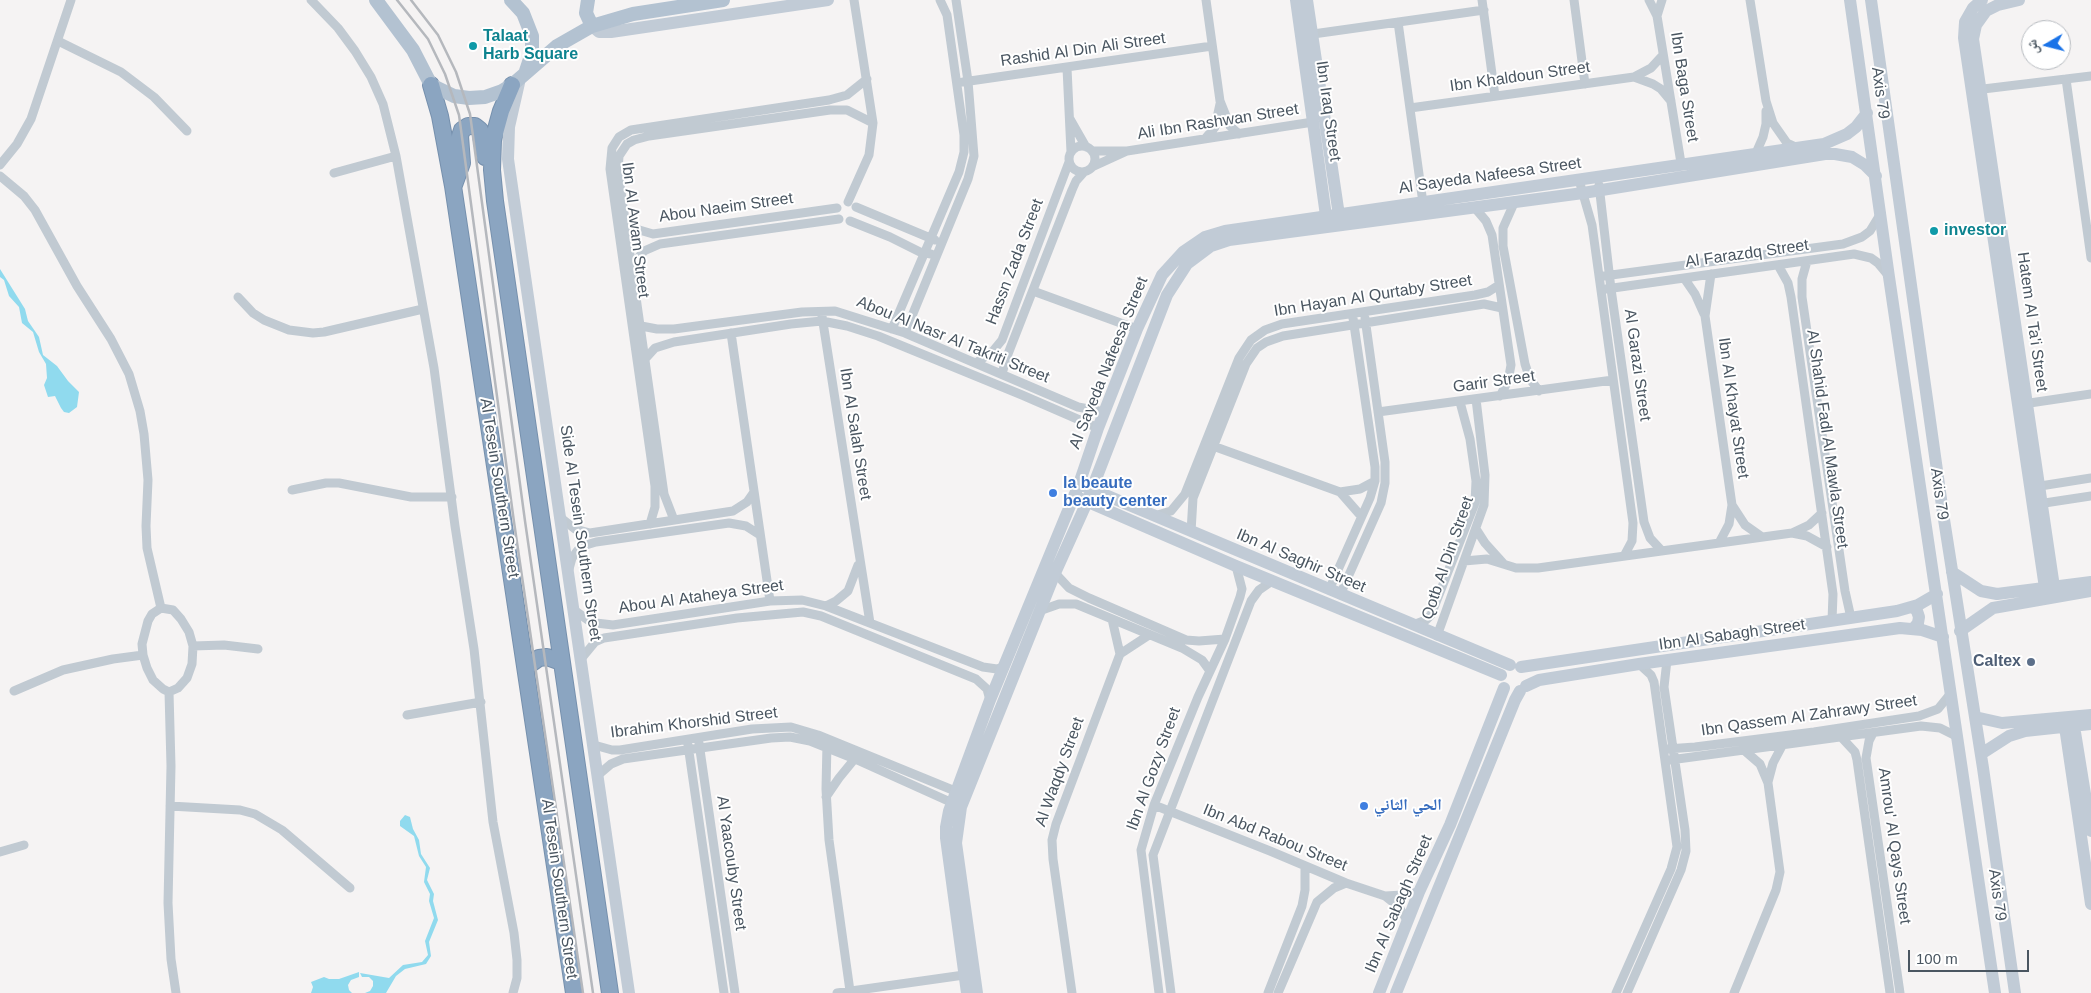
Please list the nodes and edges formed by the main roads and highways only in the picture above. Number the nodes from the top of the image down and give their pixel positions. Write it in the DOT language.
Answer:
graph roads {
  1 [pos="376,0"];
  2 [pos="511,0"];
  3 [pos="588,0"];
  4 [pos="723,0"];
  5 [pos="592,26"];
  6 [pos="519,79"];
  7 [pos="431,85"];
  8 [pos="492,170"];
  9 [pos="453,186"];
  10 [pos="561,662"];
  11 [pos="526,667"];
  12 [pos="574,993"];
  13 [pos="610,993"];
  1 -- 7 [label="main road, Al Tesein Southern Street"];
  2 -- 6 [label="main road"];
  3 -- 5 [label="main road"];
  4 -- 5 [label="main road"];
  5 -- 6 [label="main road"];
  6 -- 7 [label="main road"];
  6 -- 8 [label="highway"];
  7 -- 9 [label="highway, Al Tesein Southern Street"];
  8 -- 9 [label="highway"];
  8 -- 10 [label="highway"];
  9 -- 11 [label="highway, Al Tesein Southern Street"];
  10 -- 11 [label="highway"];
  10 -- 13 [label="highway"];
  11 -- 12 [label="highway, Al Tesein Southern Street"];
}
